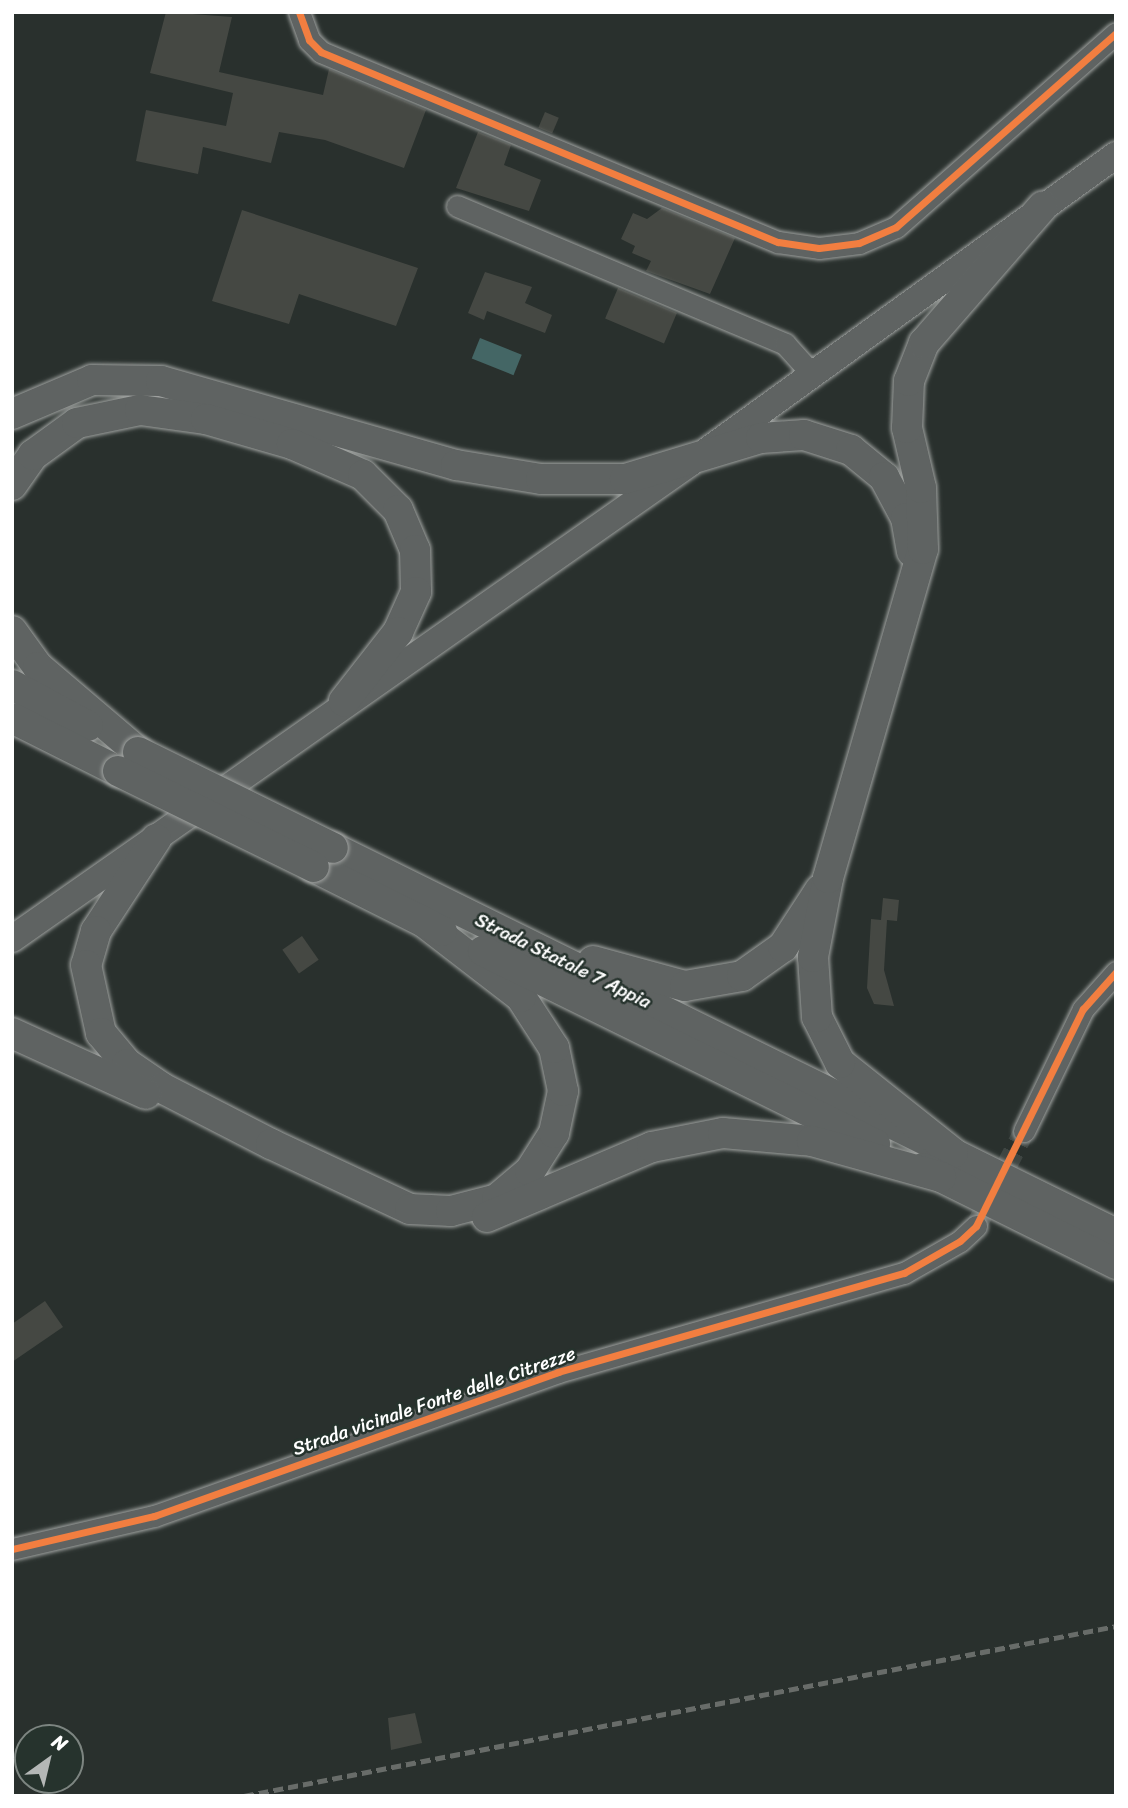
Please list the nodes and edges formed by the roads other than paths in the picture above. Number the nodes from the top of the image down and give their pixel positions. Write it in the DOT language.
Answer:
graph roads {
  1 [pos="299,12"];
  2 [pos="1116,33"];
  3 [pos="1116,155"];
  4 [pos="457,206"];
  5 [pos="1043,206"];
  6 [pos="812,374"];
  7 [pos="12,414"];
  8 [pos="690,463"];
  9 [pos="12,485"];
  10 [pos="912,592"];
  11 [pos="12,631"];
  12 [pos="12,685"];
  13 [pos="344,701"];
  14 [pos="12,718"];
  15 [pos="128,762"];
  16 [pos="156,839"];
  17 [pos="323,857"];
  18 [pos="828,878"];
  19 [pos="424,922"];
  20 [pos="12,939"];
  21 [pos="523,941"];
  22 [pos="1116,972"];
  23 [pos="12,1033"];
  24 [pos="1024,1131"];
  25 [pos="947,1165"];
  26 [pos="976,1226"];
  27 [pos="1116,1234"];
  28 [pos="1116,1264"];
  29 [pos="12,1549"];
  1 -- 2 [label="street"];
  3 -- 5 [label="main road"];
  4 -- 6 [label="street"];
  5 -- 6 [label="main road"];
  5 -- 10 [label="highway"];
  6 -- 8 [label="main road"];
  7 -- 8 [label="highway"];
  8 -- 10 [label="highway"];
  8 -- 13 [label="main road"];
  9 -- 13 [label="highway"];
  10 -- 18 [label="highway"];
  11 -- 15 [label="highway"];
  12 -- 15 [label="highway, Strada Statale 7 Appia"];
  13 -- 16 [label="main road"];
  14 -- 15 [label="highway, Strada Statale 7 Appia"];
  15 -- 17 [label="highway, Strada Statale 7 Appia, bridge"];
  16 -- 19 [label="highway"];
  16 -- 20 [label="main road"];
  17 -- 19 [label="highway, Strada Statale 7 Appia"];
  17 -- 21 [label="highway, Strada Statale 7 Appia"];
  18 -- 21 [label="highway"];
  18 -- 25 [label="highway"];
  19 -- 25 [label="highway, Strada Statale 7 Appia"];
  21 -- 25 [label="highway, Strada Statale 7 Appia"];
  22 -- 24 [label="street"];
  23 -- 25 [label="highway"];
  25 -- 27 [label="highway, Strada Statale 7 Appia"];
  25 -- 28 [label="highway, Strada Statale 7 Appia"];
  26 -- 29 [label="street, Strada vicinale Fonte delle Citrezze"];
}
